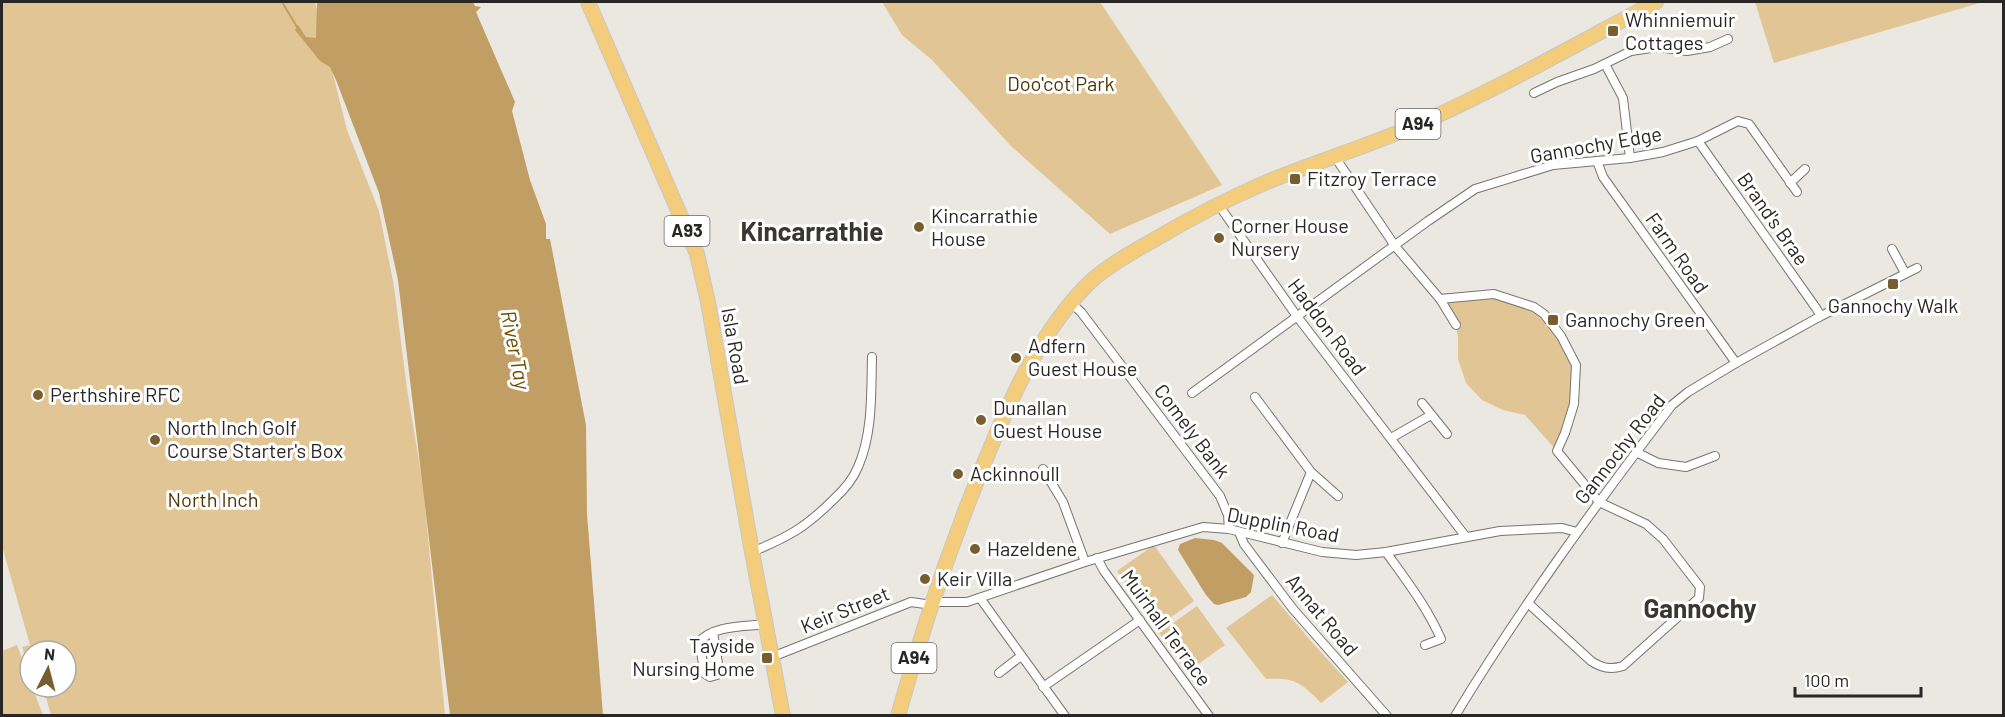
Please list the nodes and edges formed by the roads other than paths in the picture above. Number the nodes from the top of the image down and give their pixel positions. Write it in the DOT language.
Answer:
graph roads {
  1 [pos="588,2"];
  2 [pos="1656,2"];
  3 [pos="1728,39"];
  4 [pos="1605,64"];
  5 [pos="1534,93"];
  6 [pos="1698,141"];
  7 [pos="1335,157"];
  8 [pos="1630,158"];
  9 [pos="1597,161"];
  10 [pos="1805,169"];
  11 [pos="1790,183"];
  12 [pos="1797,192"];
  13 [pos="1218,204"];
  14 [pos="1395,246"];
  15 [pos="1892,249"];
  16 [pos="1917,268"];
  17 [pos="1905,273"];
  18 [pos="1440,299"];
  19 [pos="1071,303"];
  20 [pos="1296,315"];
  21 [pos="1819,317"];
  22 [pos="1456,325"];
  23 [pos="872,357"];
  24 [pos="1736,363"];
  25 [pos="1192,393"];
  26 [pos="1255,397"];
  27 [pos="1422,403"];
  28 [pos="1431,415"];
  29 [pos="1447,435"];
  30 [pos="1392,438"];
  31 [pos="1636,453"];
  32 [pos="1714,456"];
  33 [pos="1043,469"];
  34 [pos="1311,471"];
  35 [pos="1338,496"];
  36 [pos="1599,502"];
  37 [pos="1229,529"];
  38 [pos="1239,532"];
  39 [pos="1577,532"];
  40 [pos="1466,537"];
  41 [pos="1282,543"];
  42 [pos="752,552"];
  43 [pos="1386,552"];
  44 [pos="1097,558"];
  45 [pos="1085,562"];
  46 [pos="980,598"];
  47 [pos="933,602"];
  48 [pos="1528,603"];
  49 [pos="1140,620"];
  50 [pos="765,624"];
  51 [pos="713,632"];
  52 [pos="1425,645"];
  53 [pos="1021,656"];
  54 [pos="772,657"];
  55 [pos="999,673"];
  56 [pos="1043,687"];
  57 [pos="783,716"];
  58 [pos="898,716"];
  59 [pos="1065,716"];
  60 [pos="1209,716"];
  61 [pos="1387,716"];
  62 [pos="1455,716"];
  1 -- 42 [label="main road, Isla Road / A93"];
  2 -- 7 [label="main road, A94"];
  3 -- 4 [label="street"];
  4 -- 5 [label="street"];
  4 -- 8 [label="street"];
  6 -- 8 [label="street, Gannochy Edge"];
  6 -- 11 [label="street, Gannochy Edge"];
  6 -- 21 [label="street, Brand's Brae"];
  7 -- 13 [label="main road, A94"];
  7 -- 14 [label="street"];
  8 -- 9 [label="street, Gannochy Edge"];
  9 -- 14 [label="street, Gannochy Edge"];
  9 -- 24 [label="street, Farm Road"];
  10 -- 11 [label="street"];
  11 -- 12 [label="street"];
  13 -- 19 [label="main road, A94"];
  13 -- 20 [label="street, Haddon Road"];
  14 -- 18 [label="street"];
  14 -- 20 [label="street, Gannochy Edge"];
  15 -- 17 [label="street"];
  16 -- 17 [label="street, Gannochy Road"];
  17 -- 21 [label="street, Gannochy Road"];
  18 -- 22 [label="street"];
  18 -- 36 [label="street"];
  19 -- 37 [label="street, Comely Bank"];
  19 -- 47 [label="main road, A94"];
  20 -- 25 [label="street, Gannochy Edge"];
  20 -- 30 [label="street, Haddon Road"];
  21 -- 24 [label="street, Gannochy Road"];
  23 -- 42 [label="street"];
  24 -- 31 [label="street, Gannochy Road"];
  26 -- 34 [label="street"];
  27 -- 28 [label="street"];
  28 -- 29 [label="street"];
  28 -- 30 [label="street"];
  30 -- 40 [label="street, Haddon Road"];
  31 -- 32 [label="street"];
  31 -- 36 [label="street, Gannochy Road"];
  33 -- 45 [label="street"];
  34 -- 35 [label="street"];
  34 -- 41 [label="street"];
  36 -- 39 [label="street, Gannochy Road"];
  36 -- 48 [label="street"];
  37 -- 38 [label="street, Dupplin Road"];
  37 -- 44 [label="street, Dupplin Road"];
  38 -- 41 [label="street, Dupplin Road"];
  38 -- 61 [label="street, Annat Road"];
  39 -- 40 [label="street, Dupplin Road"];
  39 -- 48 [label="street, Gannochy Road"];
  40 -- 43 [label="street, Dupplin Road"];
  41 -- 43 [label="street, Dupplin Road"];
  42 -- 50 [label="main road, Isla Road / A93"];
  43 -- 52 [label="street"];
  44 -- 45 [label="street, Dupplin Road"];
  44 -- 49 [label="street, Muirhall Terrace"];
  45 -- 46 [label="street, Dupplin Road"];
  46 -- 47 [label="street, Dupplin Road"];
  46 -- 53 [label="street"];
  47 -- 54 [label="street, Keir Street"];
  47 -- 58 [label="main road, A94"];
  48 -- 62 [label="street, Gannochy Road"];
  49 -- 56 [label="street"];
  49 -- 60 [label="street, Muirhall Terrace"];
  50 -- 51 [label="street"];
  50 -- 54 [label="main road, Isla Road / A93"];
  51 -- 51 [label="street"];
  53 -- 55 [label="street"];
  53 -- 56 [label="street"];
  54 -- 57 [label="main road, Isla Road / A93"];
  56 -- 59 [label="street"];
}
